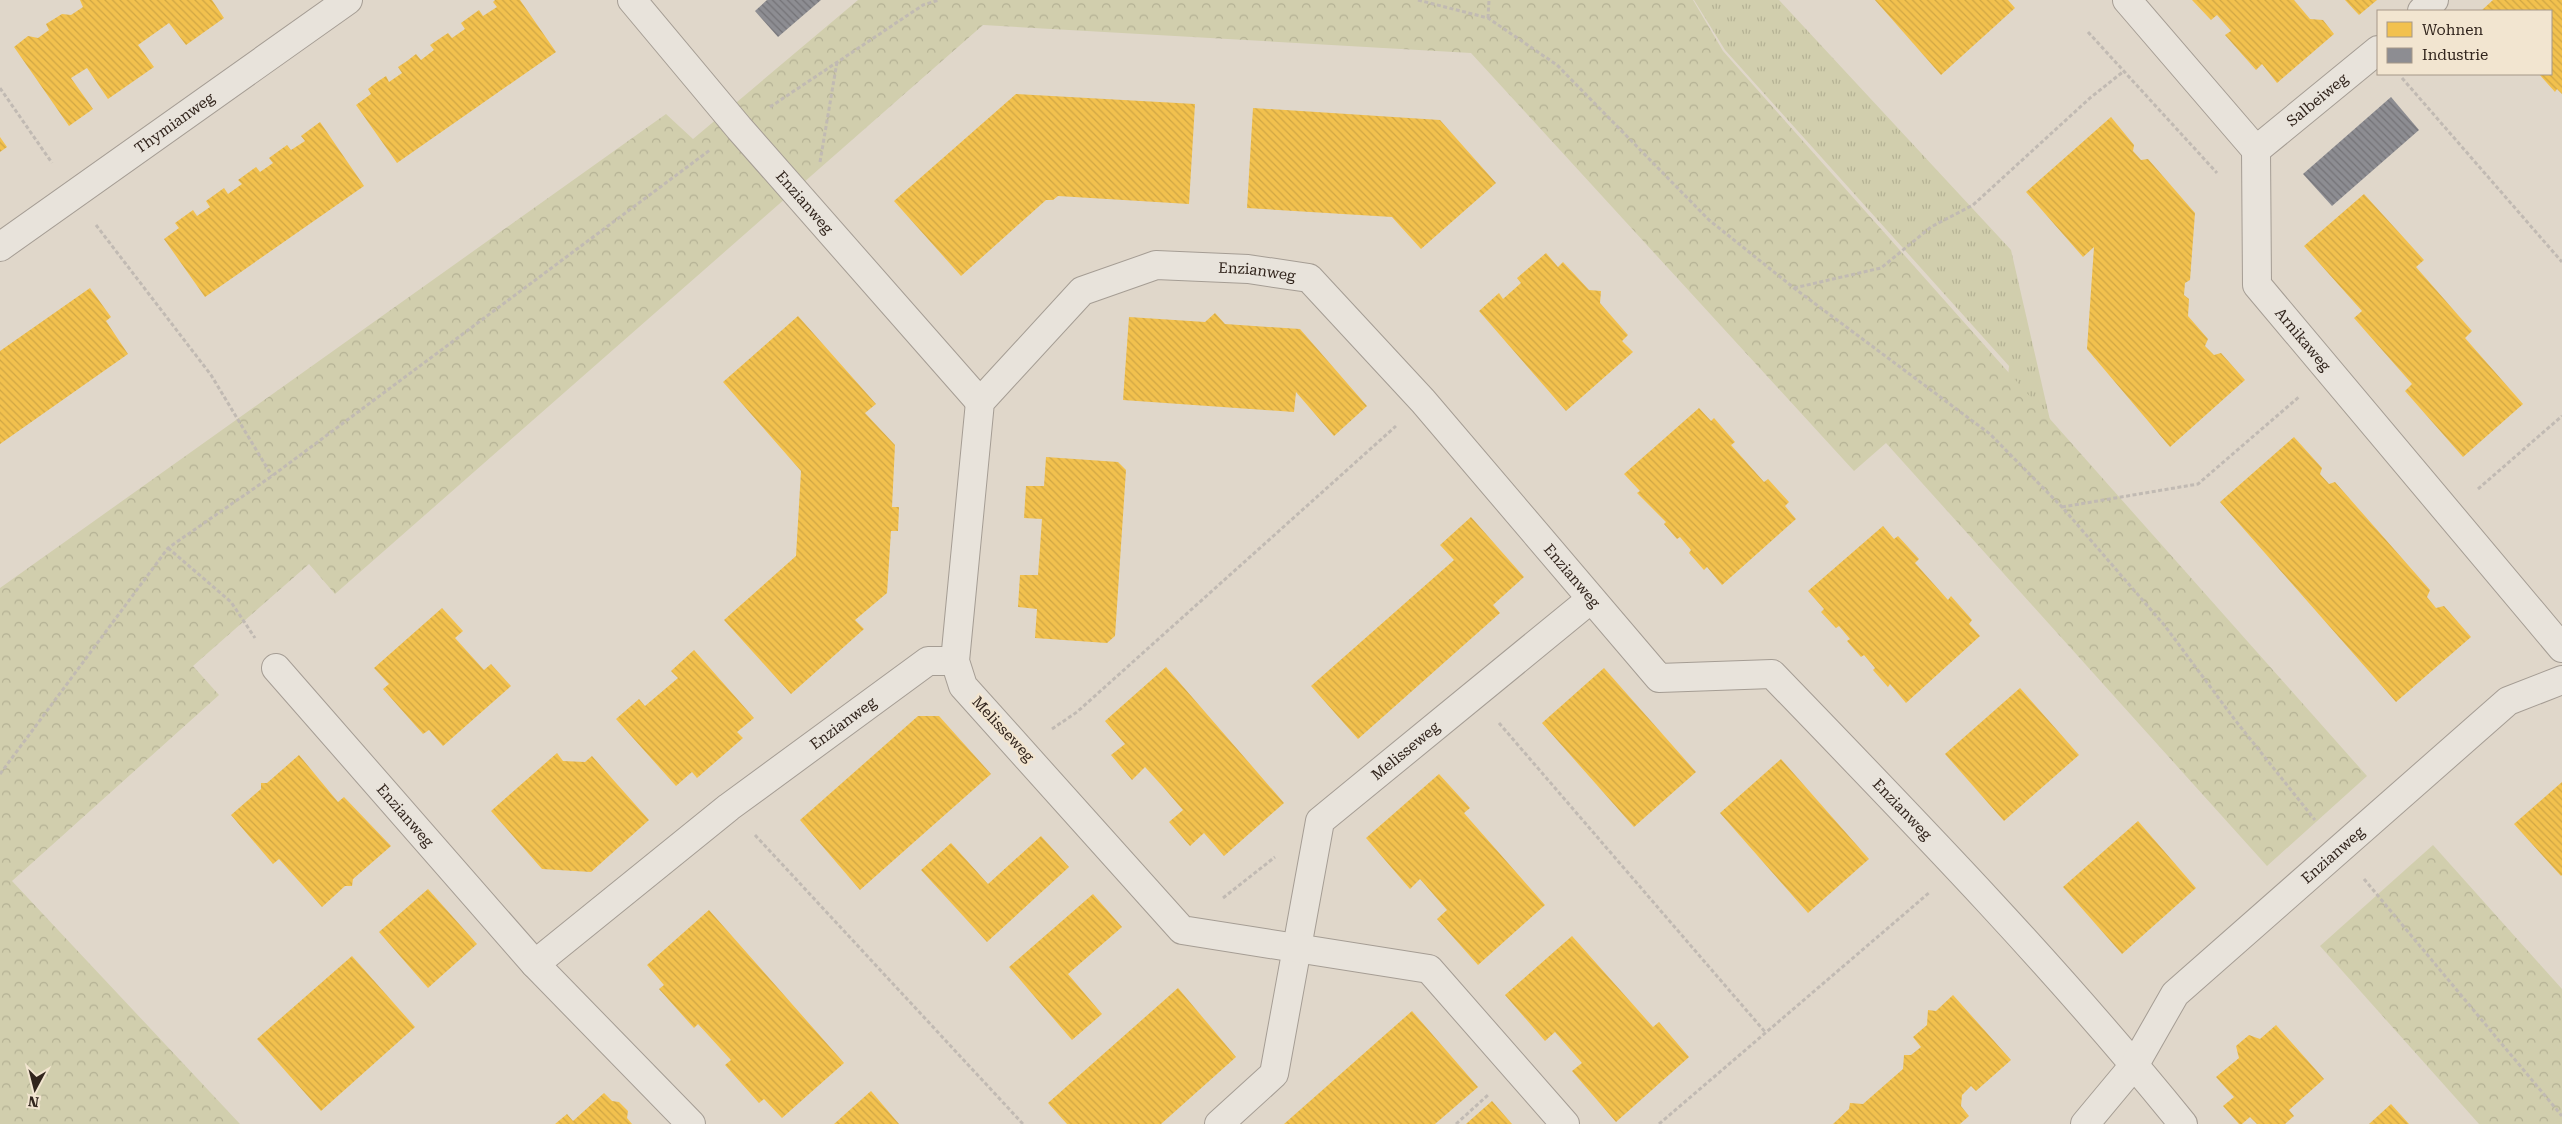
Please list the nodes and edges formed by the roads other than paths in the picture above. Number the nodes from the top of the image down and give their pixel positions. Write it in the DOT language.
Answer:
graph roads {
  1 [pos="348,0"];
  2 [pos="632,0"];
  3 [pos="2127,0"];
  4 [pos="2434,0"];
  5 [pos="2423,10"];
  6 [pos="2377,51"];
  7 [pos="2256,150"];
  8 [pos="0,247"];
  9 [pos="980,402"];
  10 [pos="1591,599"];
  11 [pos="2562,648"];
  12 [pos="955,661"];
  13 [pos="276,668"];
  14 [pos="2562,680"];
  15 [pos="1297,948"];
  16 [pos="535,964"];
  17 [pos="2135,1064"];
  18 [pos="691,1124"];
  19 [pos="1219,1124"];
  20 [pos="1564,1124"];
  21 [pos="2085,1124"];
  22 [pos="2183,1124"];
  1 -- 8 [label="street, Thymianweg"];
  2 -- 9 [label="street, Enzianweg"];
  3 -- 7 [label="street"];
  4 -- 5 [label="street"];
  6 -- 7 [label="street, Salbeiweg"];
  7 -- 11 [label="street, Arnikaweg"];
  9 -- 10 [label="street, Enzianweg"];
  9 -- 12 [label="street"];
  10 -- 15 [label="street, Melisseweg"];
  10 -- 17 [label="street, Enzianweg"];
  12 -- 15 [label="street, Melisseweg"];
  12 -- 16 [label="street, Enzianweg"];
  13 -- 16 [label="street, Enzianweg"];
  14 -- 17 [label="street, Enzianweg"];
  15 -- 19 [label="street"];
  15 -- 20 [label="street"];
  16 -- 18 [label="street, Enzianweg"];
  17 -- 21 [label="street, Enzianweg"];
  17 -- 22 [label="street, Enzianweg"];
}
